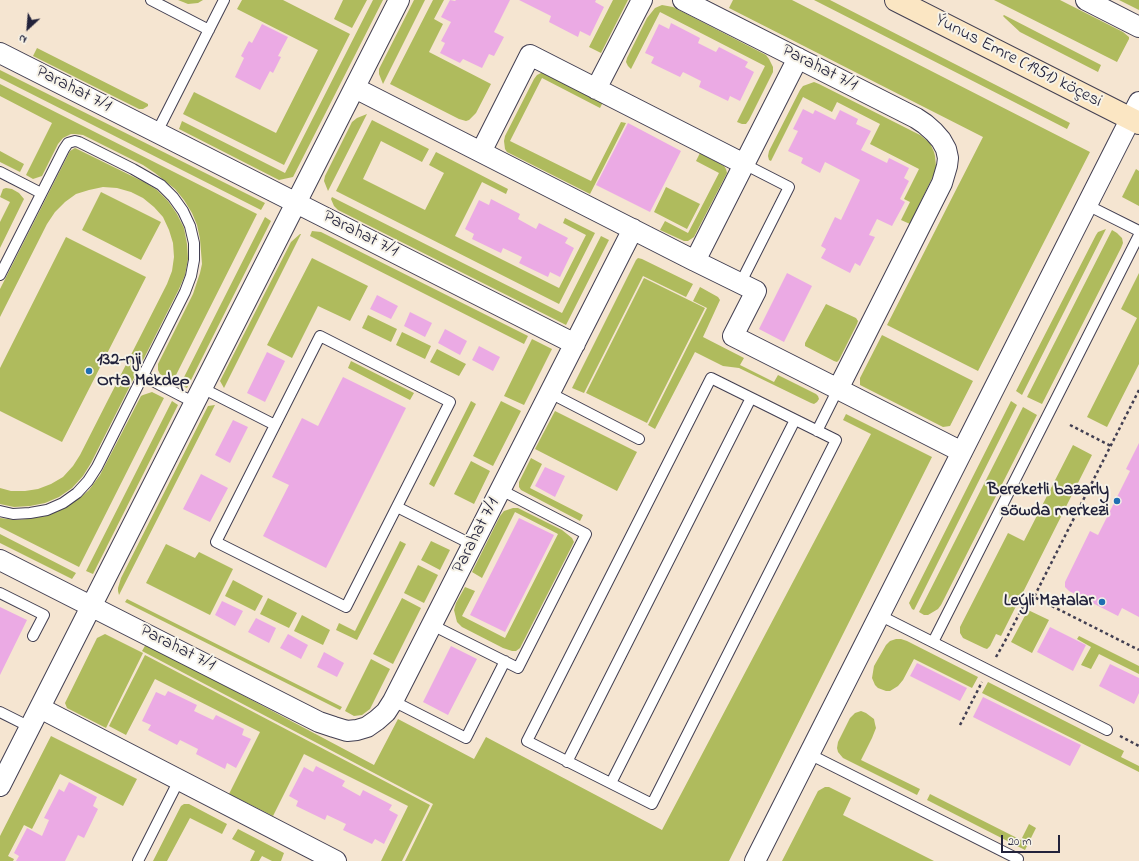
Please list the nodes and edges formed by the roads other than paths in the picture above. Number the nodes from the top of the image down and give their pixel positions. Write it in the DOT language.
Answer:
graph roads {
  1 [pos="151,0"];
  2 [pos="224,0"];
  3 [pos="399,0"];
  4 [pos="642,0"];
  5 [pos="683,0"];
  6 [pos="896,0"];
  7 [pos="1086,0"];
  8 [pos="1139,27"];
  9 [pos="209,30"];
  10 [pos="0,53"];
  11 [pos="798,58"];
  12 [pos="355,88"];
  13 [pos="596,89"];
  14 [pos="1136,115"];
  15 [pos="157,132"];
  16 [pos="481,152"];
  17 [pos="744,164"];
  18 [pos="0,173"];
  19 [pos="41,193"];
  20 [pos="296,203"];
  21 [pos="1087,205"];
  22 [pos="633,229"];
  23 [pos="1139,231"];
  24 [pos="1139,235"];
  25 [pos="695,261"];
  26 [pos="0,275"];
  27 [pos="740,284"];
  28 [pos="575,344"];
  29 [pos="143,376"];
  30 [pos="838,389"];
  31 [pos="550,393"];
  32 [pos="198,395"];
  33 [pos="751,398"];
  34 [pos="794,420"];
  35 [pos="275,425"];
  36 [pos="817,431"];
  37 [pos="638,438"];
  38 [pos="962,452"];
  39 [pos="501,490"];
  40 [pos="397,507"];
  41 [pos="0,511"];
  42 [pos="473,545"];
  43 [pos="0,560"];
  44 [pos="0,593"];
  45 [pos="91,606"];
  46 [pos="879,615"];
  47 [pos="432,625"];
  48 [pos="33,636"];
  49 [pos="933,642"];
  50 [pos="505,661"];
  51 [pos="393,701"];
  52 [pos="40,708"];
  53 [pos="0,712"];
  54 [pos="30,727"];
  55 [pos="1107,730"];
  56 [pos="809,754"];
  57 [pos="568,762"];
  58 [pos="179,780"];
  59 [pos="610,783"];
  60 [pos="0,786"];
  61 [pos="1018,859"];
  62 [pos="138,861"];
  63 [pos="336,861"];
  64 [pos="755,861"];
  1 -- 9 [label="lane"];
  2 -- 9 [label="lane"];
  3 -- 12 [label="street"];
  4 -- 13 [label="street"];
  5 -- 11 [label="street, Parahat 7/1"];
  6 -- 14 [label="street, Ýunus Emre (1951) köçesi"];
  7 -- 8 [label="street"];
  9 -- 15 [label="lane"];
  10 -- 15 [label="street, Parahat 7/1"];
  11 -- 17 [label="street"];
  11 -- 30 [label="street, Parahat 7/1"];
  12 -- 16 [label="street"];
  12 -- 20 [label="street"];
  13 -- 16 [label="street"];
  13 -- 17 [label="street"];
  14 -- 21 [label="street"];
  15 -- 20 [label="street, Parahat 7/1"];
  16 -- 22 [label="street"];
  17 -- 25 [label="street"];
  17 -- 27 [label="lane"];
  18 -- 19 [label="lane"];
  19 -- 26 [label="lane"];
  19 -- 29 [label="lane"];
  20 -- 28 [label="street, Parahat 7/1"];
  20 -- 32 [label="street"];
  21 -- 23 [label="lane"];
  21 -- 38 [label="street"];
  22 -- 25 [label="street"];
  22 -- 28 [label="street"];
  24 -- 49 [label="lane"];
  25 -- 27 [label="street"];
  27 -- 30 [label="street"];
  28 -- 31 [label="street, Parahat 7/1"];
  29 -- 32 [label="lane"];
  29 -- 41 [label="lane"];
  30 -- 36 [label="lane"];
  30 -- 38 [label="street"];
  31 -- 37 [label="lane"];
  31 -- 39 [label="street, Parahat 7/1"];
  32 -- 35 [label="lane"];
  32 -- 45 [label="street"];
  33 -- 34 [label="lane"];
  33 -- 57 [label="lane"];
  33 -- 57 [label="lane"];
  34 -- 36 [label="lane"];
  34 -- 59 [label="lane"];
  35 -- 40 [label="lane"];
  35 -- 40 [label="lane"];
  36 -- 59 [label="lane"];
  38 -- 46 [label="street"];
  39 -- 42 [label="street, Parahat 7/1"];
  39 -- 50 [label="lane"];
  40 -- 42 [label="lane"];
  42 -- 47 [label="street, Parahat 7/1"];
  43 -- 45 [label="street, Parahat 7/1"];
  44 -- 48 [label="lane"];
  45 -- 51 [label="street, Parahat 7/1"];
  45 -- 52 [label="street"];
  46 -- 49 [label="lane"];
  46 -- 56 [label="street"];
  47 -- 50 [label="lane"];
  47 -- 51 [label="street, Parahat 7/1"];
  49 -- 55 [label="lane"];
  50 -- 51 [label="lane"];
  52 -- 54 [label="street"];
  52 -- 58 [label="street"];
  53 -- 54 [label="lane"];
  54 -- 60 [label="street"];
  56 -- 61 [label="lane"];
  56 -- 64 [label="street"];
  57 -- 59 [label="lane"];
  58 -- 62 [label="lane"];
  58 -- 63 [label="street"];
}
